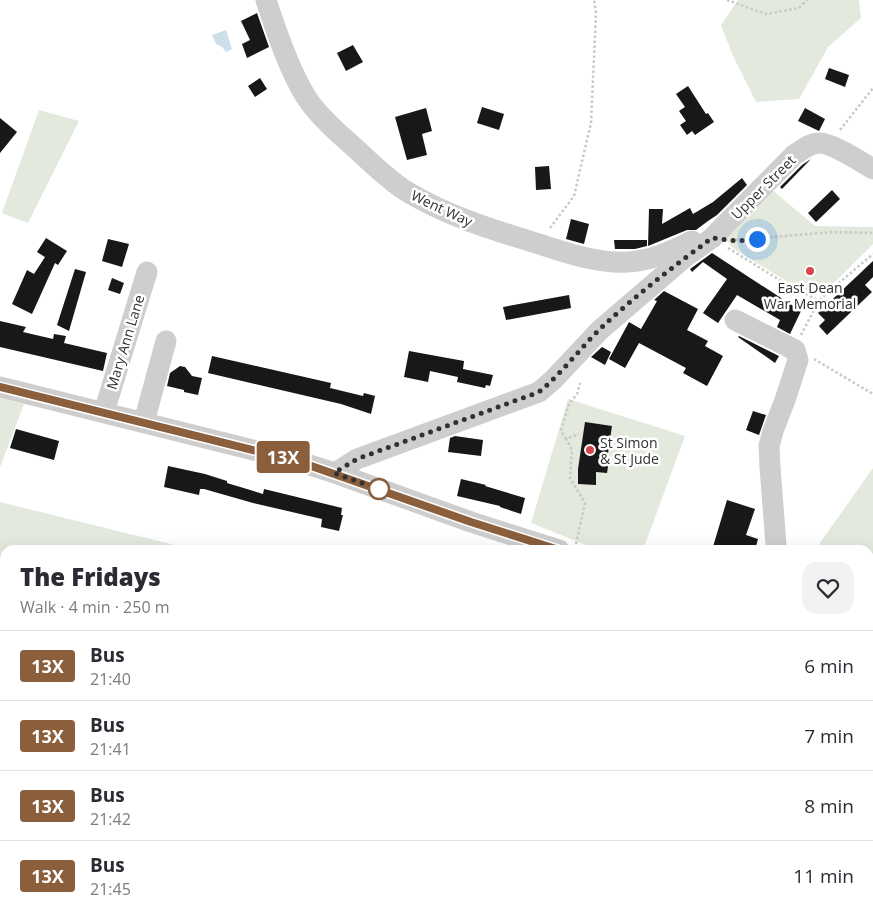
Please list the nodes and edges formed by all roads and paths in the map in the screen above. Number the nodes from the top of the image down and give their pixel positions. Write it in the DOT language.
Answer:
graph roads {
  1 [pos="266,0"];
  2 [pos="594,0"];
  3 [pos="727,0"];
  4 [pos="807,0"];
  5 [pos="873,88"];
  6 [pos="829,145"];
  7 [pos="873,169"];
  8 [pos="873,233"];
  9 [pos="712,238"];
  10 [pos="538,244"];
  11 [pos="873,254"];
  12 [pos="147,272"];
  13 [pos="819,300"];
  14 [pos="735,320"];
  15 [pos="166,341"];
  16 [pos="795,350"];
  17 [pos="580,382"];
  18 [pos="0,387"];
  19 [pos="873,394"];
  20 [pos="104,412"];
  21 [pos="144,422"];
  22 [pos="579,434"];
  23 [pos="566,439"];
  24 [pos="334,473"];
  25 [pos="533,545"];
  26 [pos="575,545"];
  27 [pos="775,545"];
  1 -- 10 [label="street, Went Way"];
  2 -- 10 [label="path"];
  3 -- 4 [label="path"];
  5 -- 6 [label="path"];
  6 -- 7 [label="street"];
  6 -- 9 [label="street, Upper Street"];
  8 -- 9 [label="path"];
  9 -- 10 [label="street, Went Way"];
  9 -- 13 [label="path"];
  9 -- 24 [label="street, Upper Street"];
  11 -- 13 [label="path"];
  12 -- 20 [label="street, Mary Ann Lane"];
  13 -- 16 [label="path"];
  14 -- 16 [label="street"];
  15 -- 21 [label="street"];
  16 -- 19 [label="path"];
  16 -- 27 [label="street"];
  17 -- 23 [label="path"];
  18 -- 20 [label="street"];
  20 -- 21 [label="street"];
  21 -- 24 [label="street"];
  22 -- 23 [label="path"];
  23 -- 26 [label="path"];
  24 -- 25 [label="street"];
}
